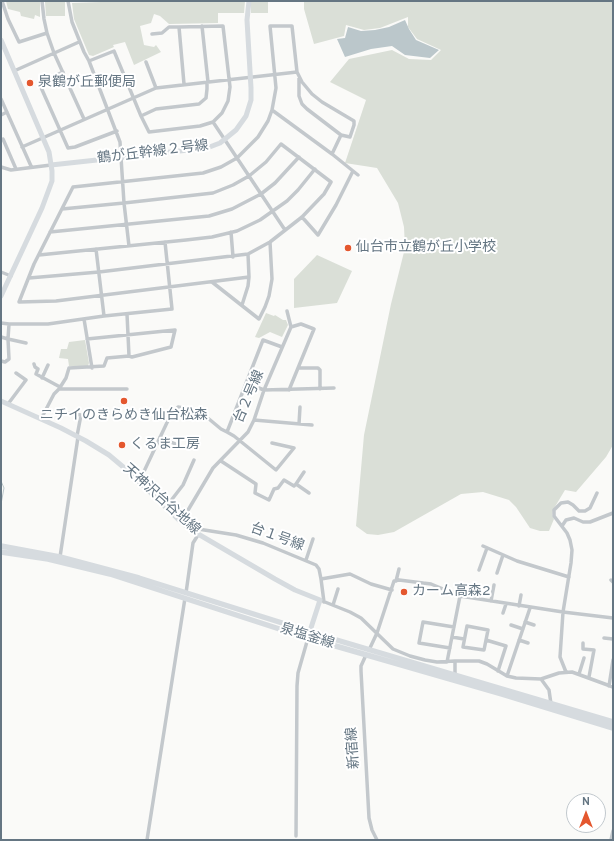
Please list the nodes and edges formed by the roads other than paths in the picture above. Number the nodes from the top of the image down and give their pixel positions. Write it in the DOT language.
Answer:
graph roads {
  1 [pos="2,1"];
  2 [pos="42,1"];
  3 [pos="68,1"];
  4 [pos="248,1"];
  5 [pos="202,26"];
  6 [pos="179,27"];
  7 [pos="47,33"];
  8 [pos="152,34"];
  9 [pos="1,40"];
  10 [pos="79,42"];
  11 [pos="54,53"];
  12 [pos="89,61"];
  13 [pos="146,62"];
  14 [pos="14,71"];
  15 [pos="62,72"];
  16 [pos="297,72"];
  17 [pos="275,75"];
  18 [pos="251,77"];
  19 [pos="299,78"];
  20 [pos="228,80"];
  21 [pos="208,82"];
  22 [pos="184,84"];
  23 [pos="156,88"];
  24 [pos="133,97"];
  25 [pos="1,99"];
  26 [pos="108,108"];
  27 [pos="272,110"];
  28 [pos="7,112"];
  29 [pos="1,114"];
  30 [pos="141,116"];
  31 [pos="84,119"];
  32 [pos="213,122"];
  33 [pos="60,130"];
  34 [pos="116,131"];
  35 [pos="341,135"];
  36 [pos="43,138"];
  37 [pos="1,140"];
  38 [pos="225,140"];
  39 [pos="22,146"];
  40 [pos="332,154"];
  41 [pos="122,157"];
  42 [pos="298,157"];
  43 [pos="237,158"];
  44 [pos="51,165"];
  45 [pos="31,166"];
  46 [pos="1,167"];
  47 [pos="16,169"];
  48 [pos="315,169"];
  49 [pos="353,171"];
  50 [pos="358,175"];
  51 [pos="248,176"];
  52 [pos="122,181"];
  53 [pos="261,194"];
  54 [pos="124,203"];
  55 [pos="62,209"];
  56 [pos="273,212"];
  57 [pos="302,217"];
  58 [pos="126,224"];
  59 [pos="285,230"];
  60 [pos="50,232"];
  61 [pos="231,232"];
  62 [pos="165,242"];
  63 [pos="270,242"];
  64 [pos="129,246"];
  65 [pos="96,249"];
  66 [pos="248,254"];
  67 [pos="39,255"];
  68 [pos="233,257"];
  69 [pos="168,264"];
  70 [pos="1,272"];
  71 [pos="99,272"];
  72 [pos="10,276"];
  73 [pos="249,277"];
  74 [pos="29,278"];
  75 [pos="212,282"];
  76 [pos="170,286"];
  77 [pos="102,295"];
  78 [pos="1,296"];
  79 [pos="242,305"];
  80 [pos="287,311"];
  81 [pos="127,314"];
  82 [pos="104,316"];
  83 [pos="84,319"];
  84 [pos="1,323"];
  85 [pos="8,324"];
  86 [pos="291,327"];
  87 [pos="129,334"];
  88 [pos="1,337"];
  89 [pos="8,339"];
  90 [pos="87,339"];
  91 [pos="26,343"];
  92 [pos="282,347"];
  93 [pos="129,356"];
  94 [pos="1,361"];
  95 [pos="34,364"];
  96 [pos="48,365"];
  97 [pos="92,368"];
  98 [pos="298,368"];
  99 [pos="16,373"];
  100 [pos="42,378"];
  101 [pos="246,384"];
  102 [pos="59,388"];
  103 [pos="334,388"];
  104 [pos="127,389"];
  105 [pos="320,389"];
  106 [pos="264,390"];
  107 [pos="288,390"];
  108 [pos="1,401"];
  109 [pos="8,404"];
  110 [pos="300,407"];
  111 [pos="65,413"];
  112 [pos="41,419"];
  113 [pos="254,420"];
  114 [pos="299,424"];
  115 [pos="312,425"];
  116 [pos="227,432"];
  117 [pos="78,437"];
  118 [pos="160,437"];
  119 [pos="239,440"];
  120 [pos="272,444"];
  121 [pos="182,447"];
  122 [pos="194,460"];
  123 [pos="220,461"];
  124 [pos="304,472"];
  125 [pos="139,482"];
  126 [pos="296,484"];
  127 [pos="309,493"];
  128 [pos="597,493"];
  129 [pos="166,507"];
  130 [pos="613,513"];
  131 [pos="181,522"];
  132 [pos="562,526"];
  133 [pos="193,531"];
  134 [pos="198,535"];
  135 [pos="313,538"];
  136 [pos="1,546"];
  137 [pos="1,552"];
  138 [pos="503,555"];
  139 [pos="60,557"];
  140 [pos="306,560"];
  141 [pos="399,569"];
  142 [pos="479,570"];
  143 [pos="497,573"];
  144 [pos="568,576"];
  145 [pos="321,579"];
  146 [pos="396,581"];
  147 [pos="423,583"];
  148 [pos="494,585"];
  149 [pos="338,589"];
  150 [pos="392,590"];
  151 [pos="421,593"];
  152 [pos="521,594"];
  153 [pos="185,596"];
  154 [pos="460,596"];
  155 [pos="322,601"];
  156 [pos="491,602"];
  157 [pos="506,604"];
  158 [pos="332,605"];
  159 [pos="519,606"];
  160 [pos="530,608"];
  161 [pos="563,612"];
  162 [pos="503,613"];
  163 [pos="613,618"];
  164 [pos="525,622"];
  165 [pos="511,625"];
  166 [pos="534,625"];
  167 [pos="454,627"];
  168 [pos="523,628"];
  169 [pos="377,633"];
  170 [pos="309,635"];
  171 [pos="452,637"];
  172 [pos="604,638"];
  173 [pos="464,639"];
  174 [pos="613,639"];
  175 [pos="486,640"];
  176 [pos="519,640"];
  177 [pos="528,643"];
  178 [pos="583,643"];
  179 [pos="450,648"];
  180 [pos="368,652"];
  181 [pos="584,658"];
  182 [pos="455,660"];
  183 [pos="613,660"];
  184 [pos="447,662"];
  185 [pos="498,670"];
  186 [pos="566,672"];
  187 [pos="579,674"];
  188 [pos="455,675"];
  189 [pos="507,676"];
  190 [pos="589,677"];
  191 [pos="541,679"];
  192 [pos="611,686"];
  193 [pos="551,704"];
  194 [pos="613,722"];
  195 [pos="613,728"];
  196 [pos="613,831"];
  197 [pos="296,836"];
  198 [pos="147,840"];
  199 [pos="378,840"];
  200 [pos="611,840"];
  1 -- 7 [label="street"];
  2 -- 7 [label="street"];
  3 -- 10 [label="street"];
  4 -- 18 [label="street, 鶴が丘幹線２号線"];
  5 -- 6 [label="street"];
  5 -- 20 [label="street"];
  5 -- 21 [label="street"];
  6 -- 8 [label="street"];
  6 -- 22 [label="street"];
  7 -- 11 [label="street"];
  9 -- 14 [label="street"];
  10 -- 11 [label="street"];
  10 -- 12 [label="street"];
  11 -- 14 [label="street"];
  11 -- 15 [label="street"];
  12 -- 24 [label="street"];
  12 -- 26 [label="street"];
  13 -- 23 [label="street"];
  14 -- 36 [label="street"];
  15 -- 31 [label="street"];
  15 -- 33 [label="street"];
  16 -- 17 [label="street"];
  16 -- 17 [label="street"];
  16 -- 19 [label="street"];
  17 -- 18 [label="street"];
  17 -- 27 [label="street"];
  18 -- 20 [label="street"];
  18 -- 38 [label="street, 鶴が丘幹線２号線"];
  19 -- 35 [label="street"];
  19 -- 35 [label="street"];
  20 -- 21 [label="street"];
  20 -- 32 [label="street"];
  21 -- 22 [label="street"];
  21 -- 30 [label="street"];
  22 -- 23 [label="street"];
  23 -- 24 [label="street"];
  24 -- 26 [label="street"];
  24 -- 30 [label="street"];
  25 -- 28 [label="street"];
  26 -- 31 [label="street"];
  26 -- 34 [label="street"];
  27 -- 40 [label="street"];
  27 -- 43 [label="street"];
  28 -- 29 [label="street"];
  28 -- 39 [label="street"];
  30 -- 32 [label="street"];
  31 -- 33 [label="street"];
  32 -- 38 [label="street"];
  33 -- 34 [label="street"];
  33 -- 36 [label="street"];
  34 -- 41 [label="street"];
  35 -- 40 [label="street"];
  36 -- 39 [label="street"];
  36 -- 44 [label="street"];
  37 -- 47 [label="street"];
  38 -- 41 [label="street, 鶴が丘幹線２号線"];
  38 -- 43 [label="street"];
  39 -- 45 [label="street"];
  40 -- 49 [label="street"];
  41 -- 44 [label="street, 鶴が丘幹線２号線"];
  41 -- 52 [label="street"];
  42 -- 48 [label="street"];
  42 -- 51 [label="street"];
  42 -- 53 [label="street"];
  43 -- 51 [label="street"];
  43 -- 52 [label="street"];
  44 -- 45 [label="street"];
  44 -- 72 [label="street"];
  45 -- 47 [label="street"];
  46 -- 47 [label="street"];
  48 -- 56 [label="street"];
  48 -- 57 [label="street"];
  49 -- 50 [label="street"];
  49 -- 57 [label="street"];
  51 -- 53 [label="street"];
  51 -- 54 [label="street"];
  52 -- 54 [label="street"];
  52 -- 55 [label="street"];
  53 -- 56 [label="street"];
  53 -- 58 [label="street"];
  54 -- 55 [label="street"];
  54 -- 58 [label="street"];
  55 -- 60 [label="street"];
  56 -- 59 [label="street"];
  56 -- 61 [label="street"];
  57 -- 59 [label="street"];
  58 -- 60 [label="street"];
  58 -- 64 [label="street"];
  59 -- 63 [label="street"];
  60 -- 67 [label="street"];
  61 -- 62 [label="street"];
  61 -- 68 [label="street"];
  62 -- 64 [label="street"];
  62 -- 69 [label="street"];
  63 -- 66 [label="street"];
  63 -- 79 [label="street"];
  64 -- 65 [label="street"];
  65 -- 67 [label="street"];
  65 -- 71 [label="street"];
  66 -- 68 [label="street"];
  66 -- 73 [label="street"];
  67 -- 74 [label="street"];
  68 -- 69 [label="street"];
  69 -- 71 [label="street"];
  69 -- 76 [label="street"];
  70 -- 72 [label="street"];
  71 -- 74 [label="street"];
  71 -- 77 [label="street"];
  72 -- 78 [label="street"];
  73 -- 75 [label="street"];
  73 -- 79 [label="street"];
  74 -- 77 [label="street"];
  75 -- 76 [label="street"];
  75 -- 79 [label="street"];
  76 -- 77 [label="street"];
  76 -- 81 [label="street"];
  77 -- 82 [label="street"];
  80 -- 86 [label="street"];
  81 -- 82 [label="street"];
  81 -- 87 [label="street"];
  82 -- 83 [label="street"];
  83 -- 85 [label="street"];
  83 -- 90 [label="street"];
  84 -- 85 [label="street"];
  85 -- 89 [label="street"];
  86 -- 92 [label="street, 台２号線"];
  86 -- 98 [label="street"];
  87 -- 90 [label="street"];
  87 -- 93 [label="street"];
  87 -- 93 [label="street"];
  88 -- 89 [label="street"];
  89 -- 91 [label="street"];
  89 -- 94 [label="street"];
  90 -- 97 [label="street"];
  92 -- 101 [label="street"];
  92 -- 106 [label="street, 台２号線"];
  93 -- 97 [label="street"];
  95 -- 100 [label="street"];
  96 -- 100 [label="street"];
  97 -- 102 [label="street"];
  98 -- 105 [label="street"];
  98 -- 107 [label="street"];
  99 -- 109 [label="street"];
  100 -- 102 [label="street"];
  101 -- 106 [label="street"];
  101 -- 116 [label="street"];
  102 -- 104 [label="street"];
  102 -- 112 [label="street"];
  103 -- 105 [label="street"];
  105 -- 107 [label="street"];
  106 -- 107 [label="street"];
  106 -- 113 [label="street, 台２号線"];
  108 -- 109 [label="street, 天神沢台谷地線"];
  109 -- 112 [label="street, 天神沢台谷地線"];
  110 -- 114 [label="street"];
  111 -- 117 [label="street"];
  112 -- 117 [label="street, 天神沢台谷地線"];
  113 -- 114 [label="street"];
  113 -- 119 [label="street, 台２号線"];
  114 -- 115 [label="street"];
  116 -- 118 [label="street"];
  116 -- 119 [label="street"];
  117 -- 125 [label="street, 天神沢台谷地線"];
  117 -- 139 [label="street"];
  118 -- 121 [label="street"];
  118 -- 125 [label="street"];
  119 -- 120 [label="street"];
  119 -- 123 [label="street, 台２号線"];
  122 -- 129 [label="street"];
  123 -- 126 [label="street"];
  123 -- 131 [label="street, 台２号線"];
  124 -- 126 [label="street"];
  125 -- 129 [label="street, 天神沢台谷地線"];
  126 -- 127 [label="street"];
  128 -- 132 [label="street"];
  129 -- 131 [label="street, 天神沢台谷地線"];
  130 -- 132 [label="street"];
  131 -- 133 [label="street, 天神沢台谷地線"];
  132 -- 144 [label="street"];
  133 -- 134 [label="street, 天神沢台谷地線"];
  133 -- 140 [label="street, 台１号線"];
  134 -- 153 [label="street"];
  134 -- 155 [label="street, 天神沢台谷地線"];
  135 -- 140 [label="street"];
  136 -- 139 [label="main road, 泉塩釜線"];
  137 -- 153 [label="main road, 泉塩釜線"];
  138 -- 142 [label="street"];
  138 -- 143 [label="street"];
  138 -- 144 [label="street"];
  139 -- 153 [label="main road, 泉塩釜線"];
  140 -- 145 [label="street, 台１号線"];
  141 -- 146 [label="street, 新宿線"];
  144 -- 161 [label="street"];
  145 -- 150 [label="street"];
  145 -- 155 [label="street, 台１号線"];
  146 -- 147 [label="street"];
  146 -- 150 [label="street, 新宿線"];
  147 -- 151 [label="street"];
  147 -- 154 [label="street"];
  148 -- 156 [label="street"];
  149 -- 158 [label="street"];
  150 -- 169 [label="street, 新宿線"];
  152 -- 159 [label="street"];
  153 -- 170 [label="main road, 泉塩釜線"];
  153 -- 198 [label="street"];
  154 -- 156 [label="street"];
  154 -- 167 [label="street"];
  155 -- 158 [label="street"];
  155 -- 170 [label="street"];
  156 -- 157 [label="street"];
  157 -- 159 [label="street"];
  157 -- 162 [label="street"];
  158 -- 169 [label="street"];
  159 -- 160 [label="street"];
  160 -- 161 [label="street"];
  160 -- 164 [label="street"];
  161 -- 163 [label="street"];
  161 -- 186 [label="street"];
  164 -- 166 [label="street"];
  164 -- 168 [label="street"];
  165 -- 168 [label="street"];
  167 -- 171 [label="street"];
  167 -- 179 [label="street"];
  168 -- 176 [label="street"];
  169 -- 180 [label="street, 新宿線"];
  169 -- 184 [label="street"];
  170 -- 180 [label="main road, 泉塩釜線"];
  170 -- 197 [label="street"];
  171 -- 173 [label="street"];
  171 -- 179 [label="street"];
  172 -- 174 [label="street"];
  173 -- 175 [label="street"];
  173 -- 175 [label="street"];
  175 -- 185 [label="street"];
  176 -- 177 [label="street"];
  176 -- 189 [label="street"];
  178 -- 190 [label="street"];
  179 -- 184 [label="street"];
  180 -- 188 [label="main road, 泉塩釜線"];
  180 -- 195 [label="main road, 泉塩釜線"];
  180 -- 199 [label="street, 新宿線"];
  181 -- 187 [label="street"];
  182 -- 184 [label="street"];
  182 -- 185 [label="street"];
  182 -- 188 [label="street"];
  183 -- 192 [label="street"];
  185 -- 189 [label="street"];
  186 -- 187 [label="street"];
  186 -- 191 [label="street"];
  187 -- 190 [label="street"];
  188 -- 193 [label="main road, 泉塩釜線"];
  189 -- 191 [label="street"];
  190 -- 192 [label="street"];
  191 -- 193 [label="street"];
  193 -- 194 [label="main road, 泉塩釜線"];
  196 -- 200 [label="street"];
}
